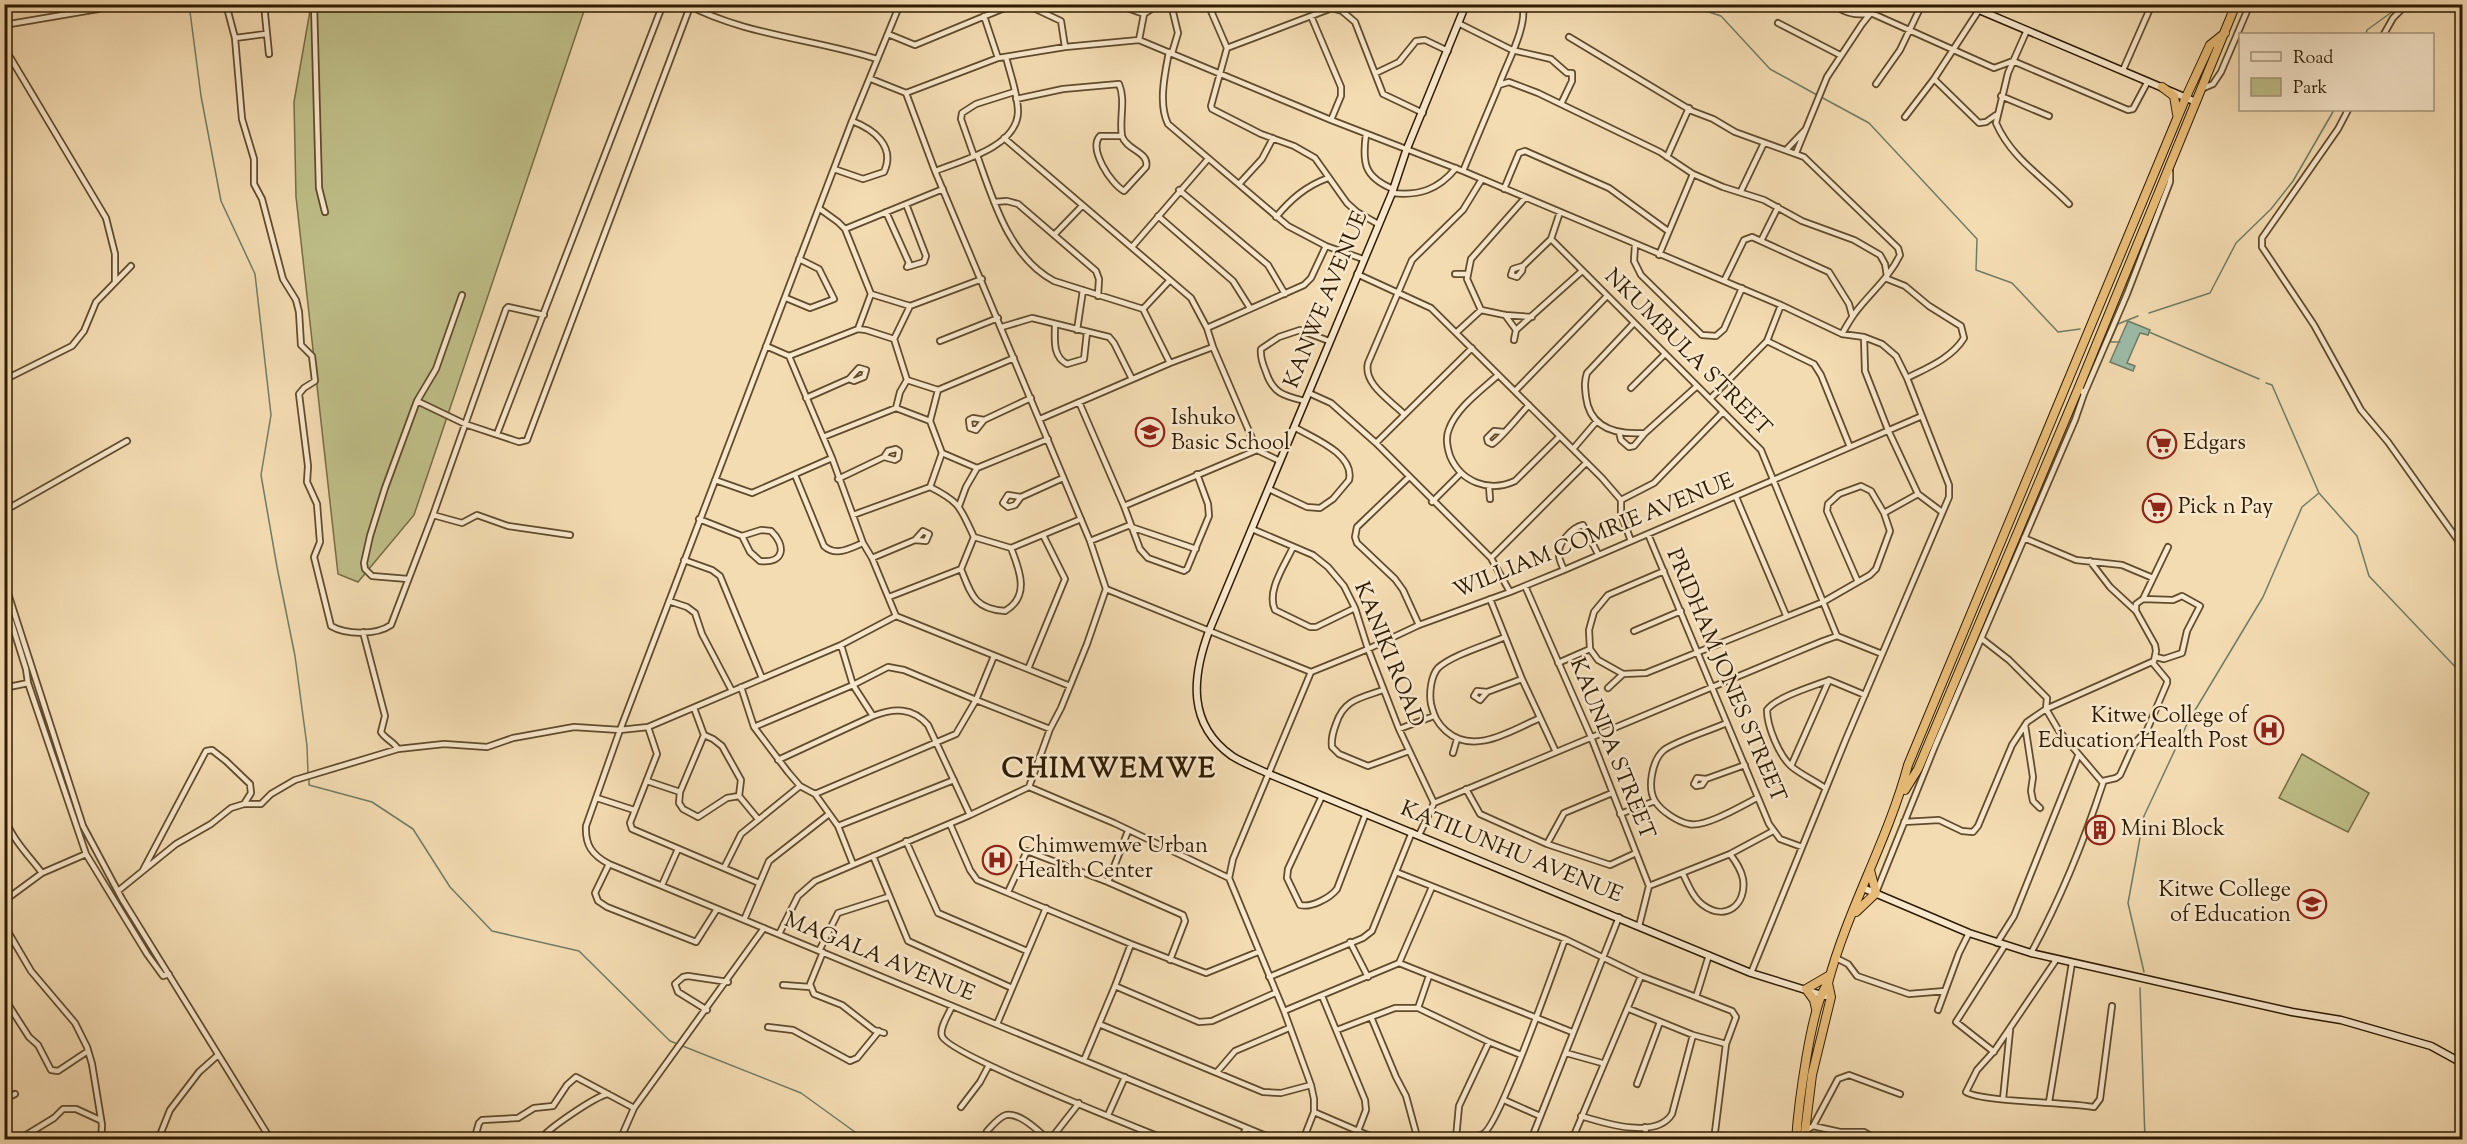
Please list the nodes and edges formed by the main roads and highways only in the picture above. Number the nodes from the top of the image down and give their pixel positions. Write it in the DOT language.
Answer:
graph roads {
  1 [pos="1466,4"];
  2 [pos="1965,4"];
  3 [pos="2236,4"];
  4 [pos="2225,33"];
  5 [pos="2192,84"];
  6 [pos="2162,87"];
  7 [pos="2176,93"];
  8 [pos="2186,97"];
  9 [pos="2196,102"];
  10 [pos="2177,118"];
  11 [pos="1199,712"];
  12 [pos="1899,799"];
  13 [pos="1870,870"];
  14 [pos="1863,888"];
  15 [pos="1876,893"];
  16 [pos="1852,915"];
  17 [pos="1830,975"];
  18 [pos="1828,984"];
  19 [pos="1806,989"];
  20 [pos="1820,994"];
  21 [pos="1831,997"];
  22 [pos="1816,1011"];
  23 [pos="2463,1063"];
  24 [pos="1804,1136"];
  25 [pos="1796,1140"];
  1 -- 11 [label="main road, KANWE AVENUE"];
  2 -- 6 [label="main road"];
  3 -- 4 [label="highway"];
  4 -- 5 [label="highway"];
  4 -- 9 [label="highway"];
  5 -- 7 [label="highway"];
  5 -- 8 [label="highway"];
  6 -- 7 [label="main road"];
  6 -- 10 [label="highway"];
  7 -- 8 [label="main road"];
  8 -- 9 [label="main road"];
  8 -- 10 [label="highway"];
  9 -- 12 [label="highway"];
  10 -- 12 [label="highway"];
  11 -- 19 [label="main road, KATILUNHU AVENUE"];
  12 -- 13 [label="highway"];
  13 -- 14 [label="highway"];
  13 -- 15 [label="highway"];
  14 -- 15 [label="main road"];
  14 -- 16 [label="highway"];
  15 -- 16 [label="highway"];
  15 -- 23 [label="main road"];
  16 -- 17 [label="highway"];
  17 -- 18 [label="highway"];
  17 -- 19 [label="highway"];
  18 -- 20 [label="highway"];
  18 -- 21 [label="highway"];
  19 -- 20 [label="main road, KATILUNHU AVENUE"];
  19 -- 22 [label="highway"];
  20 -- 21 [label="main road, KATILUNHU AVENUE"];
  20 -- 22 [label="highway"];
  21 -- 24 [label="highway"];
  22 -- 25 [label="highway"];
}
